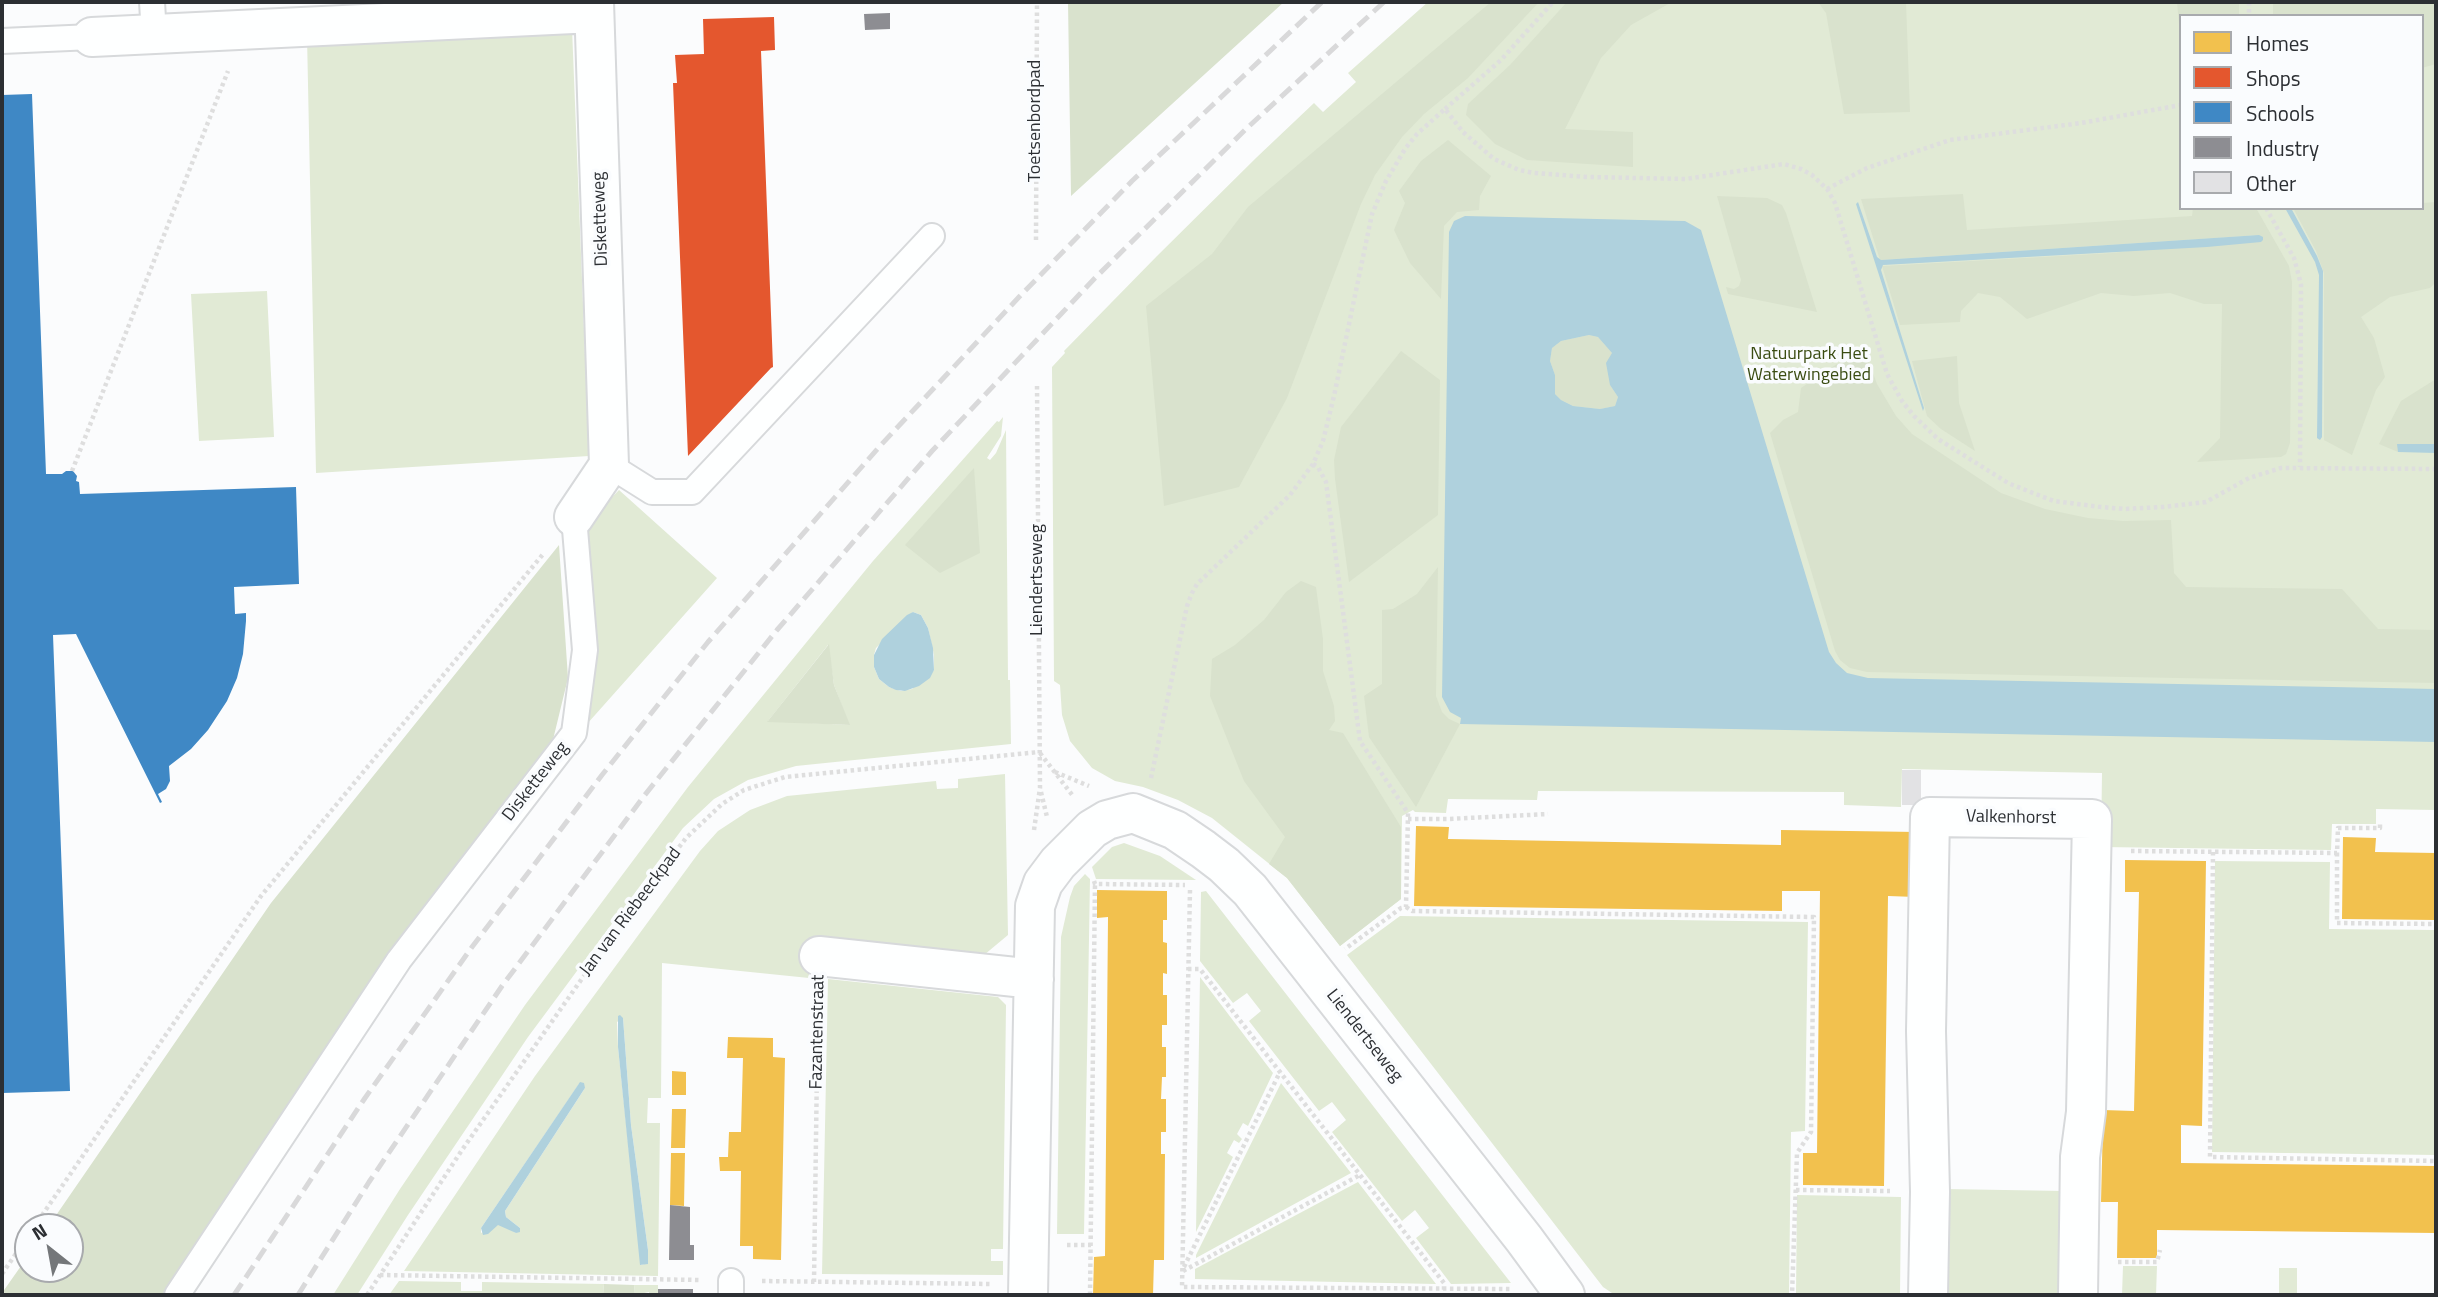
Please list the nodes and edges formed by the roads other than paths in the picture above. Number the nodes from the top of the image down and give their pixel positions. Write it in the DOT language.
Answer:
graph roads {
  1 [pos="594,7"];
  2 [pos="153,18"];
  3 [pos="92,37"];
  4 [pos="2,41"];
  5 [pos="932,236"];
  6 [pos="609,465"];
  7 [pos="574,517"];
  8 [pos="819,956"];
  9 [pos="1034,979"];
  10 [pos="2078,1278"];
  11 [pos="1555,1282"];
  12 [pos="1028,1290"];
  13 [pos="177,1295"];
  14 [pos="1928,1295"];
  1 -- 2 [label="street, Disketteweg"];
  1 -- 6 [label="street, Disketteweg"];
  2 -- 3 [label="street, Disketteweg"];
  3 -- 4 [label="lane"];
  5 -- 6 [label="lane"];
  6 -- 7 [label="street"];
  7 -- 13 [label="lane, Disketteweg"];
  8 -- 9 [label="street, Fazantenstraat"];
  9 -- 11 [label="street, Liendertseweg"];
  9 -- 12 [label="street"];
  10 -- 14 [label="street, Valkenhorst"];
}
